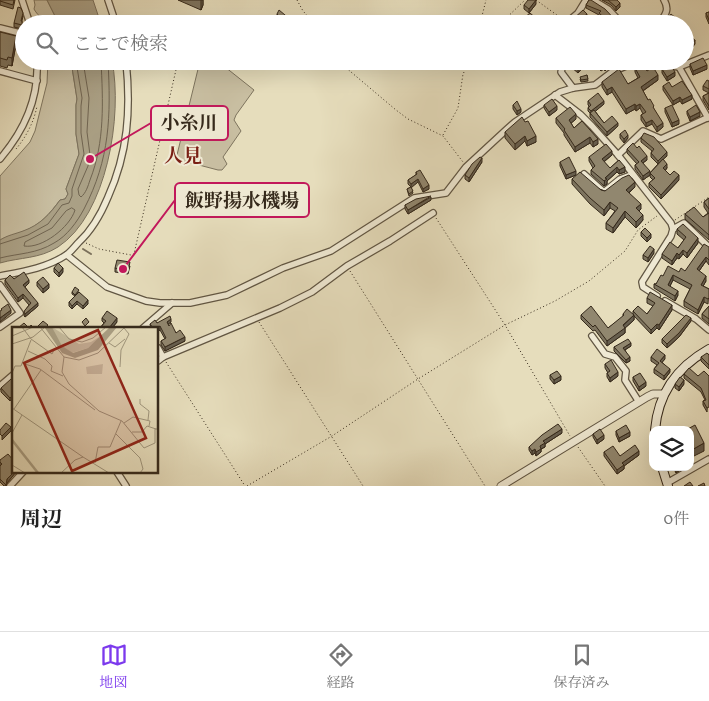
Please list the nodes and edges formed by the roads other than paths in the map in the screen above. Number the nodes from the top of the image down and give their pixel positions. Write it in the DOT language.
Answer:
graph roads {
  1 [pos="22,0"];
  2 [pos="108,0"];
  3 [pos="586,0"];
  4 [pos="593,0"];
  5 [pos="664,0"];
  6 [pos="27,15"];
  7 [pos="113,15"];
  8 [pos="575,15"];
  9 [pos="614,15"];
  10 [pos="665,15"];
  11 [pos="0,28"];
  12 [pos="15,32"];
  13 [pos="709,55"];
  14 [pos="694,61"];
  15 [pos="36,70"];
  16 [pos="127,70"];
  17 [pos="562,70"];
  18 [pos="617,70"];
  19 [pos="681,70"];
  20 [pos="0,71"];
  21 [pos="37,81"];
  22 [pos="574,88"];
  23 [pos="555,95"];
  24 [pos="708,117"];
  25 [pos="618,155"];
  26 [pos="0,159"];
  27 [pos="584,174"];
  28 [pos="633,174"];
  29 [pos="433,213"];
  30 [pos="672,226"];
  31 [pos="709,247"];
  32 [pos="67,255"];
  33 [pos="0,276"];
  34 [pos="0,285"];
  35 [pos="172,303"];
  36 [pos="0,327"];
  37 [pos="146,327"];
  38 [pos="709,330"];
  39 [pos="592,336"];
  40 [pos="159,350"];
  41 [pos="708,352"];
  42 [pos="163,357"];
  43 [pos="159,360"];
  44 [pos="12,376"];
  45 [pos="0,386"];
  46 [pos="664,394"];
  47 [pos="639,402"];
  48 [pos="656,426"];
  49 [pos="709,459"];
  50 [pos="663,471"];
  51 [pos="22,473"];
  52 [pos="118,473"];
  53 [pos="668,484"];
  54 [pos="10,486"];
  55 [pos="126,486"];
  56 [pos="501,486"];
  1 -- 6 [label="street"];
  2 -- 7 [label="street"];
  3 -- 8 [label="street"];
  4 -- 9 [label="street"];
  5 -- 10 [label="street"];
  11 -- 12 [label="street"];
  13 -- 14 [label="street"];
  15 -- 21 [label="street"];
  16 -- 32 [label="street"];
  17 -- 22 [label="street"];
  18 -- 22 [label="street"];
  19 -- 24 [label="street"];
  20 -- 21 [label="street"];
  21 -- 26 [label="street"];
  22 -- 23 [label="street"];
  23 -- 25 [label="street"];
  23 -- 35 [label="street"];
  24 -- 25 [label="street"];
  25 -- 28 [label="street"];
  27 -- 28 [label="street"];
  28 -- 30 [label="street"];
  29 -- 42 [label="street"];
  30 -- 31 [label="street"];
  30 -- 38 [label="street"];
  32 -- 33 [label="street"];
  32 -- 35 [label="street"];
  34 -- 36 [label="street"];
  35 -- 37 [label="street"];
  39 -- 47 [label="street"];
  40 -- 42 [label="street"];
  41 -- 46 [label="main road"];
  42 -- 43 [label="street"];
  44 -- 45 [label="street"];
  46 -- 47 [label="street"];
  46 -- 48 [label="main road"];
  47 -- 56 [label="street"];
  49 -- 53 [label="street"];
  50 -- 53 [label="main road"];
  51 -- 54 [label="street"];
  52 -- 55 [label="street"];
}
